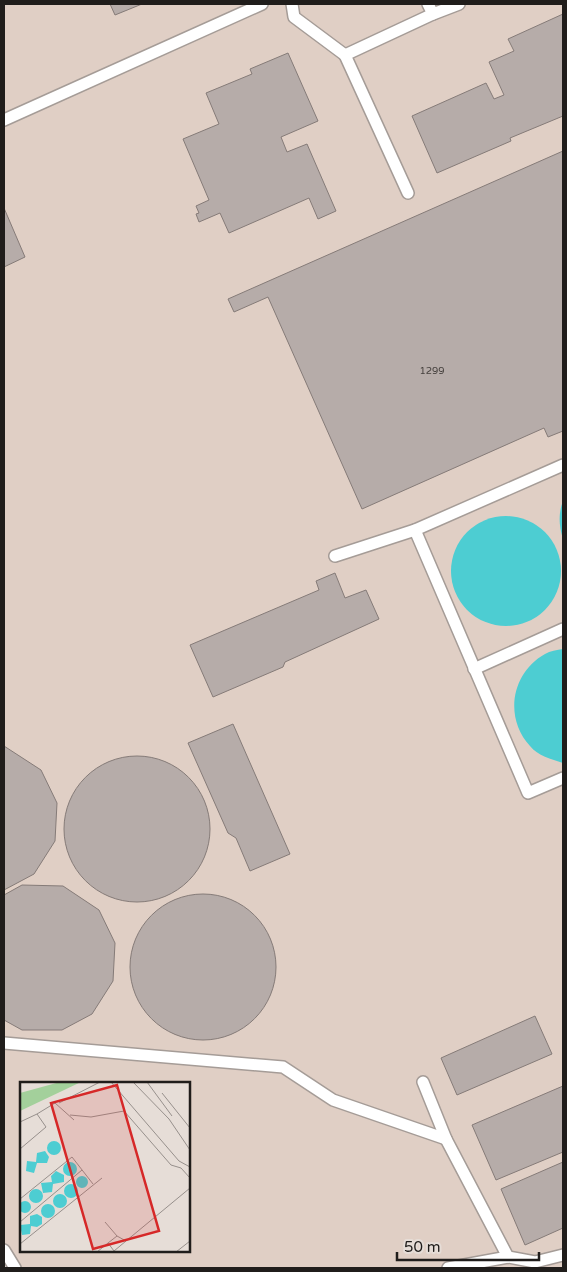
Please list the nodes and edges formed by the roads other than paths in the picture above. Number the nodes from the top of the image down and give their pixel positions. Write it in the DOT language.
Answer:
graph roads {
  1 [pos="262,4"];
  2 [pos="292,4"];
  3 [pos="459,4"];
  4 [pos="431,9"];
  5 [pos="345,55"];
  6 [pos="4,120"];
  7 [pos="408,193"];
  8 [pos="563,465"];
  9 [pos="416,530"];
  10 [pos="335,556"];
  11 [pos="563,629"];
  12 [pos="474,669"];
  13 [pos="563,778"];
  14 [pos="4,1043"];
  15 [pos="423,1082"];
  16 [pos="446,1138"];
  17 [pos="4,1250"];
  18 [pos="563,1255"];
  19 [pos="508,1256"];
  20 [pos="15,1268"];
  21 [pos="448,1268"];
  1 -- 6 [label="lane"];
  2 -- 5 [label="lane"];
  3 -- 4 [label="lane"];
  4 -- 5 [label="lane"];
  5 -- 7 [label="lane"];
  8 -- 9 [label="lane"];
  9 -- 10 [label="lane"];
  9 -- 12 [label="lane"];
  11 -- 12 [label="lane"];
  12 -- 13 [label="lane"];
  14 -- 16 [label="lane"];
  15 -- 16 [label="lane"];
  16 -- 19 [label="lane"];
  17 -- 20 [label="lane"];
  18 -- 19 [label="lane"];
  19 -- 21 [label="lane"];
}
